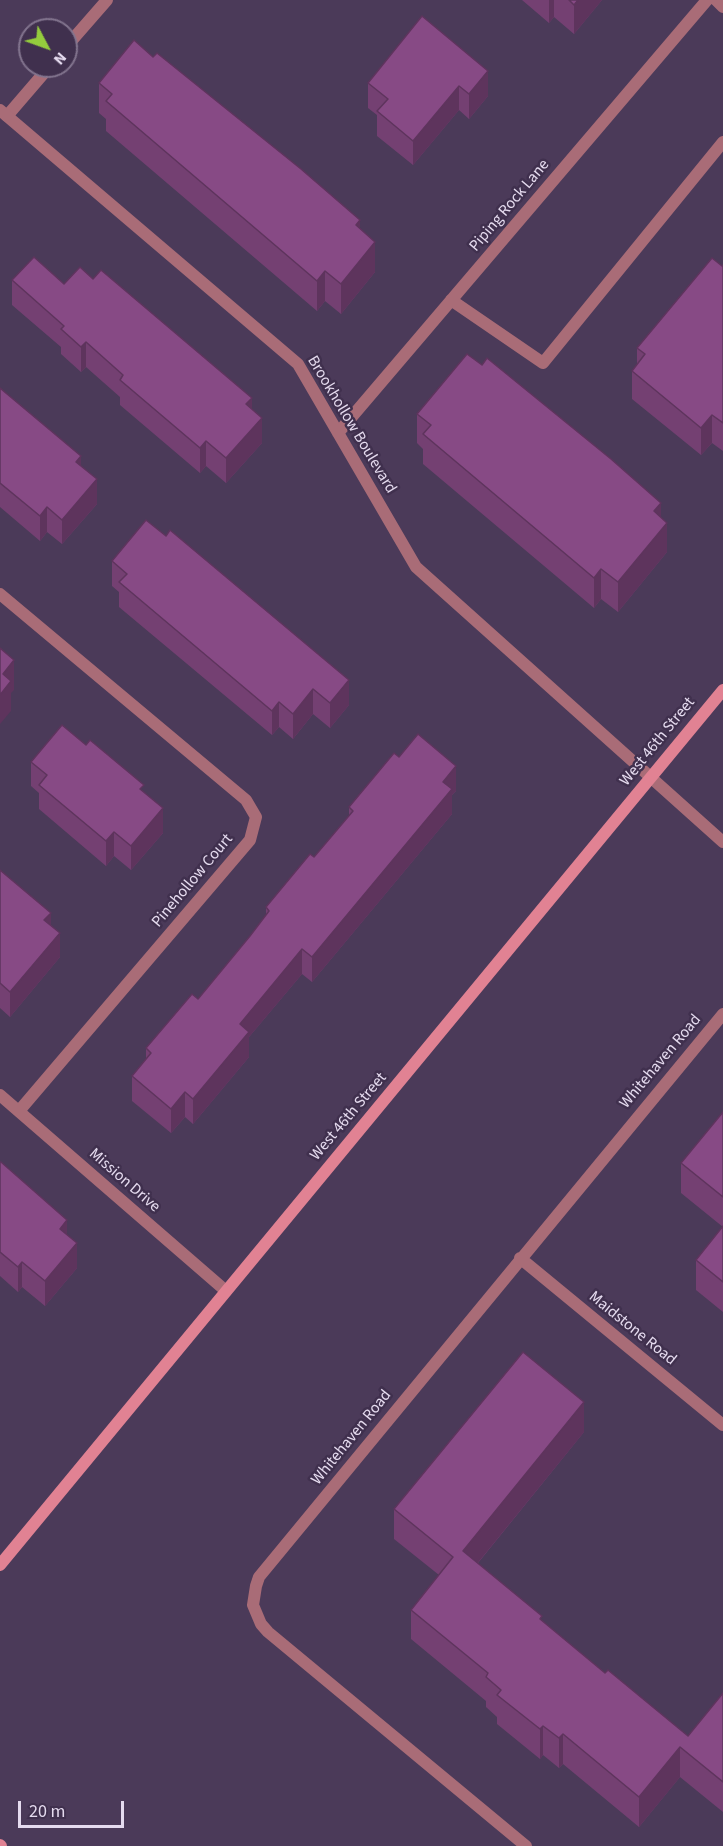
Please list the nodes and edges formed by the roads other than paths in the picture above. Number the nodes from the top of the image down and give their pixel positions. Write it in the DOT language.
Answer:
graph roads {
  1 [pos="107,0"];
  2 [pos="706,0"];
  3 [pos="716,0"];
  4 [pos="723,7"];
  5 [pos="78,33"];
  6 [pos="38,78"];
  7 [pos="3,113"];
  8 [pos="723,142"];
  9 [pos="451,300"];
  10 [pos="338,433"];
  11 [pos="0,594"];
  12 [pos="723,690"];
  13 [pos="651,778"];
  14 [pos="723,842"];
  15 [pos="723,1014"];
  16 [pos="0,1095"];
  17 [pos="19,1111"];
  18 [pos="520,1258"];
  19 [pos="226,1292"];
  20 [pos="723,1425"];
  21 [pos="0,1565"];
  22 [pos="526,1846"];
  1 -- 5 [label="street"];
  2 -- 9 [label="street, Piping Rock Lane"];
  3 -- 4 [label="street"];
  6 -- 7 [label="street"];
  7 -- 10 [label="street, Brookhollow Boulevard"];
  8 -- 9 [label="street"];
  9 -- 10 [label="street, Piping Rock Lane"];
  10 -- 13 [label="street, Brookhollow Boulevard"];
  11 -- 17 [label="street, Pinehollow Court"];
  12 -- 13 [label="street, West 46th Street"];
  13 -- 14 [label="street"];
  13 -- 19 [label="street, West 46th Street"];
  15 -- 18 [label="street, Whitehaven Road"];
  16 -- 17 [label="street, Mission Drive"];
  17 -- 19 [label="street, Mission Drive"];
  18 -- 20 [label="street, Maidstone Road"];
  18 -- 22 [label="street, Whitehaven Road"];
  19 -- 21 [label="street, West 46th Street"];
}
